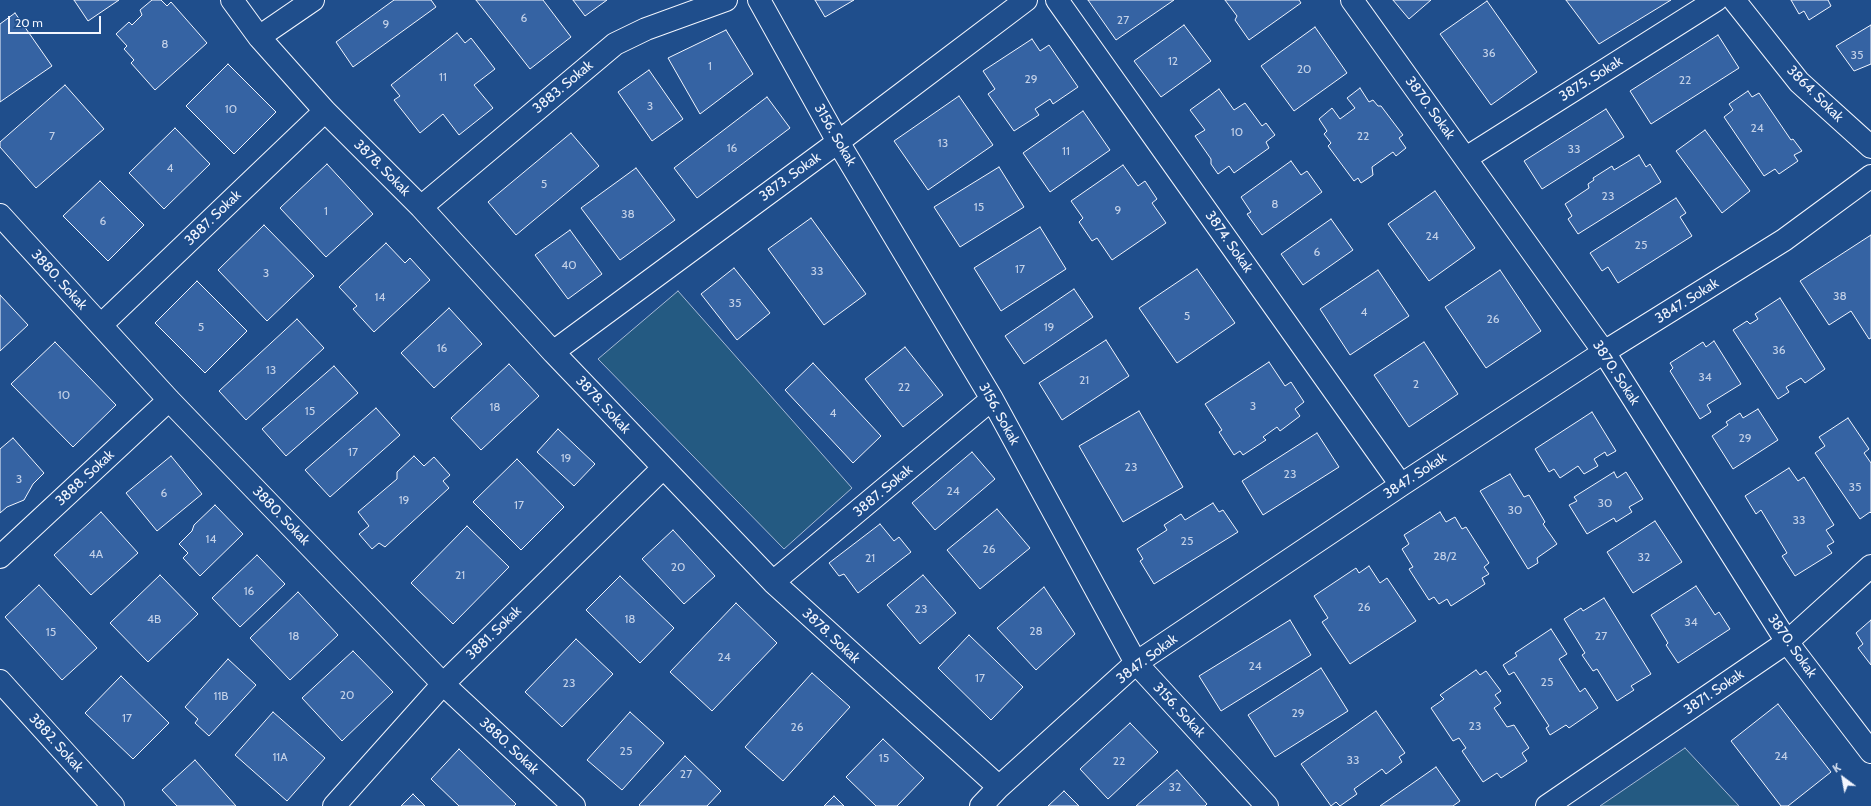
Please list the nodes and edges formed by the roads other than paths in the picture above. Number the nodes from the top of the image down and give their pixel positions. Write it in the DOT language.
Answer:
graph roads {
  1 [pos="232,0"];
  2 [pos="313,0"];
  3 [pos="726,0"];
  4 [pos="760,0"];
  5 [pos="1026,0"];
  6 [pos="1057,0"];
  7 [pos="1352,0"];
  8 [pos="1716,0"];
  9 [pos="1734,0"];
  10 [pos="259,37"];
  11 [pos="325,111"];
  12 [pos="838,142"];
  13 [pos="1871,147"];
  14 [pos="1466,158"];
  15 [pos="1871,176"];
  16 [pos="421,207"];
  17 [pos="0,215"];
  18 [pos="101,325"];
  19 [pos="553,352"];
  20 [pos="1604,352"];
  21 [pos="992,399"];
  22 [pos="169,400"];
  23 [pos="663,468"];
  24 [pos="1401,485"];
  25 [pos="0,557"];
  26 [pos="1871,566"];
  27 [pos="773,582"];
  28 [pos="1787,642"];
  29 [pos="1136,663"];
  30 [pos="0,681"];
  31 [pos="443,684"];
  32 [pos="1869,745"];
  33 [pos="999,787"];
  34 [pos="113,806"];
  35 [pos="334,806"];
  36 [pos="574,806"];
  37 [pos="981,806"];
  38 [pos="1268,806"];
  39 [pos="1547,806"];
  1 -- 10 [label="street, 3878. Sokak"];
  2 -- 10 [label="street"];
  3 -- 16 [label="street, 3883. Sokak"];
  4 -- 12 [label="street, 3156. Sokak"];
  5 -- 12 [label="street, 3873. Sokak"];
  6 -- 24 [label="street, 3874. Sokak"];
  7 -- 14 [label="street, 3870. Sokak"];
  8 -- 14 [label="street, 3875. Sokak"];
  9 -- 13 [label="street, 3864. Sokak"];
  10 -- 11 [label="street, 3878. Sokak"];
  11 -- 16 [label="street, 3878. Sokak"];
  11 -- 18 [label="street, 3887. Sokak"];
  12 -- 19 [label="street, 3873. Sokak"];
  12 -- 21 [label="street, 3156. Sokak"];
  14 -- 20 [label="street, 3870. Sokak"];
  15 -- 20 [label="street, 3847. Sokak"];
  16 -- 19 [label="street, 3878. Sokak"];
  17 -- 18 [label="street, 3880. Sokak"];
  18 -- 22 [label="street, 3880. Sokak"];
  19 -- 23 [label="street, 3878. Sokak"];
  20 -- 24 [label="street, 3847. Sokak"];
  20 -- 28 [label="street, 3870. Sokak"];
  21 -- 27 [label="street, 3887. Sokak"];
  21 -- 29 [label="street, 3156. Sokak"];
  22 -- 25 [label="street, 3888. Sokak"];
  22 -- 31 [label="street, 3880. Sokak"];
  23 -- 27 [label="street, 3878. Sokak"];
  23 -- 31 [label="street, 3881. Sokak"];
  24 -- 29 [label="street, 3847. Sokak"];
  26 -- 28 [label="street, 3871. Sokak"];
  27 -- 33 [label="street, 3878. Sokak"];
  28 -- 32 [label="street, 3870. Sokak"];
  28 -- 39 [label="street, 3871. Sokak"];
  29 -- 33 [label="street, 3847. Sokak"];
  29 -- 38 [label="street, 3156. Sokak"];
  30 -- 34 [label="street, 3882. Sokak"];
  31 -- 35 [label="street, 3881. Sokak"];
  31 -- 36 [label="street, 3880. Sokak"];
  33 -- 37 [label="street, 3847. Sokak"];
}
